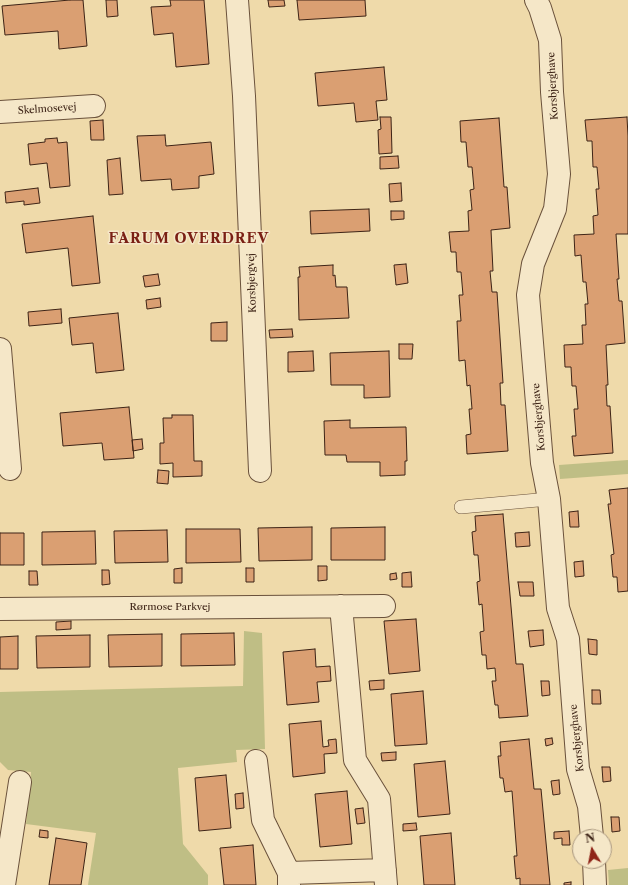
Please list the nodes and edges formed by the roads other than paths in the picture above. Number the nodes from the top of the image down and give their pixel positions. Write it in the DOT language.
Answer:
graph roads {
  1 [pos="237,0"];
  2 [pos="536,0"];
  3 [pos="94,106"];
  4 [pos="0,112"];
  5 [pos="0,349"];
  6 [pos="10,469"];
  7 [pos="260,471"];
  8 [pos="549,499"];
  9 [pos="461,506"];
  10 [pos="341,606"];
  11 [pos="384,606"];
  12 [pos="0,609"];
  13 [pos="256,761"];
  14 [pos="20,782"];
  15 [pos="591,829"];
  16 [pos="594,869"];
  17 [pos="386,877"];
  18 [pos="289,879"];
  19 [pos="4,885"];
  20 [pos="595,885"];
  1 -- 7 [label="street, Korsbjergvej"];
  2 -- 8 [label="street, Korsbjerghave"];
  3 -- 4 [label="street, Skelmosevej"];
  5 -- 6 [label="street"];
  8 -- 9 [label="lane"];
  8 -- 15 [label="street, Korsbjerghave"];
  10 -- 11 [label="street, Rørmose Parkvej"];
  10 -- 12 [label="street, Rørmose Parkvej"];
  10 -- 17 [label="street"];
  13 -- 18 [label="street"];
  14 -- 19 [label="street"];
  16 -- 20 [label="street"];
  17 -- 18 [label="street"];
}
